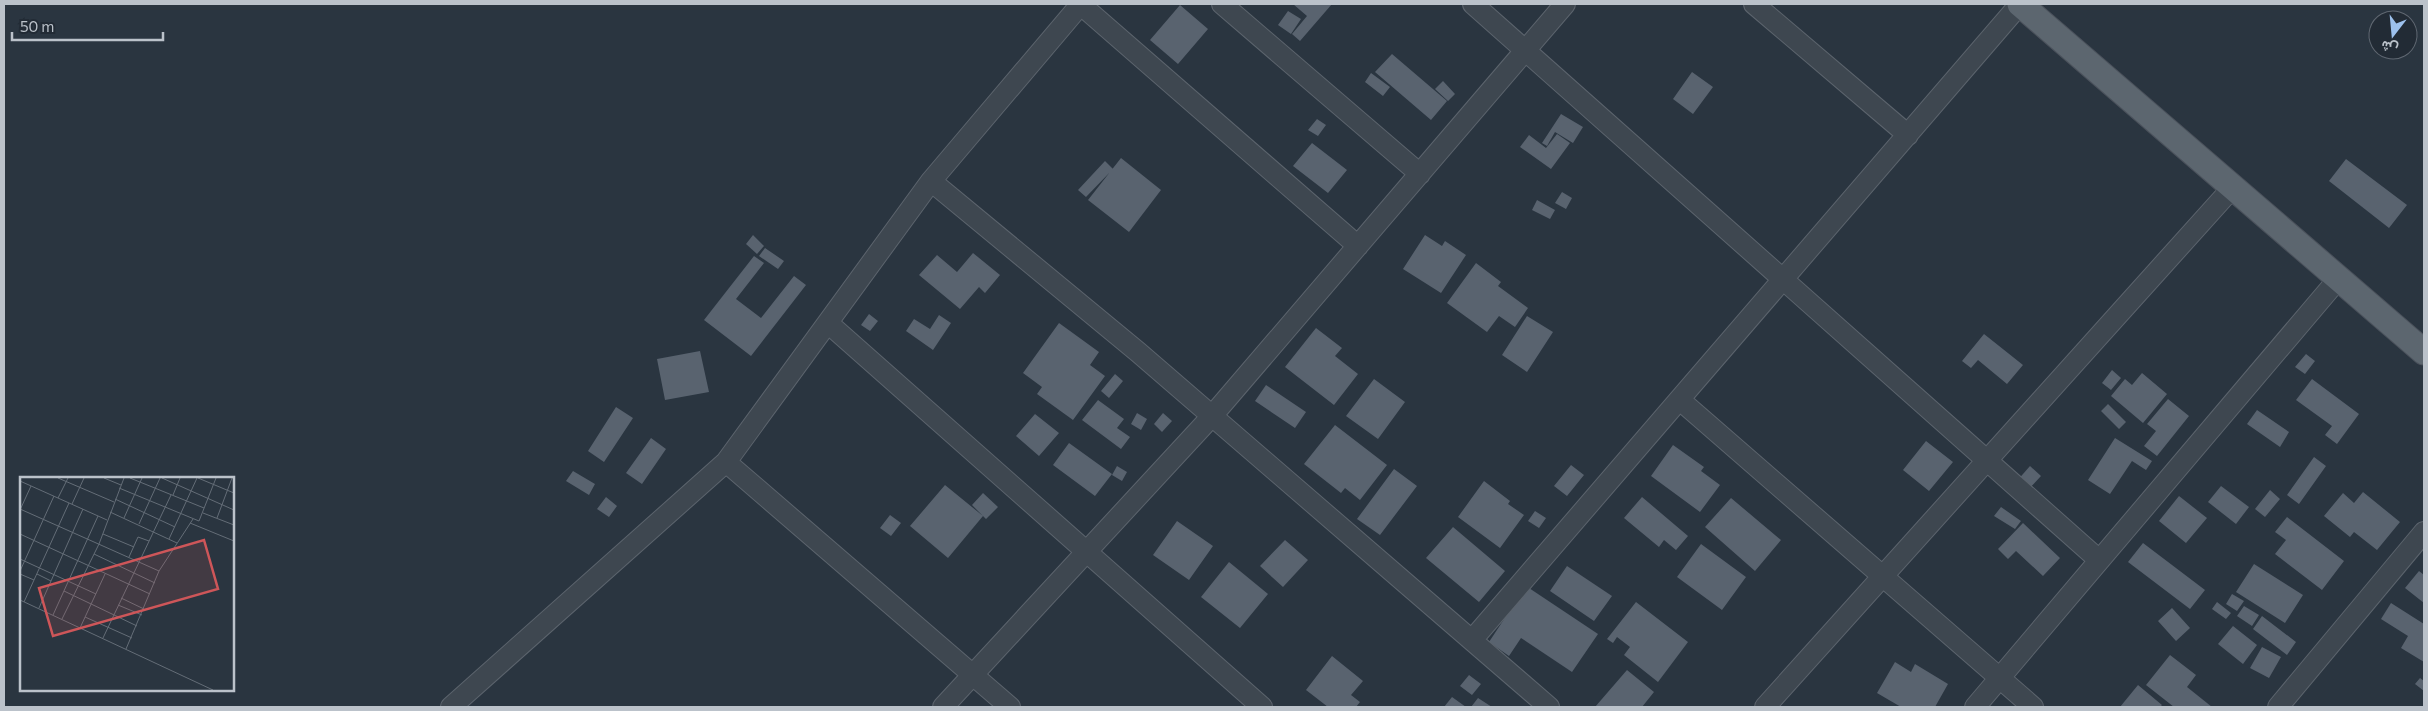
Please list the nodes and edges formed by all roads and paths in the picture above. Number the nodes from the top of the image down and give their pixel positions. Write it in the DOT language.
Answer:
graph roads {
  1 [pos="1080,4"];
  2 [pos="1222,4"];
  3 [pos="1473,4"];
  4 [pos="1565,4"];
  5 [pos="1754,4"];
  6 [pos="2020,4"];
  7 [pos="1527,50"];
  8 [pos="1908,135"];
  9 [pos="1420,174"];
  10 [pos="931,181"];
  11 [pos="2233,187"];
  12 [pos="1358,246"];
  13 [pos="2339,278"];
  14 [pos="1784,279"];
  15 [pos="828,323"];
  16 [pos="2424,352"];
  17 [pos="1680,400"];
  18 [pos="1212,416"];
  19 [pos="1987,460"];
  20 [pos="726,462"];
  21 [pos="2424,532"];
  22 [pos="1086,552"];
  23 [pos="2099,560"];
  24 [pos="1882,576"];
  25 [pos="1472,640"];
  26 [pos="972,676"];
  27 [pos="1999,678"];
  28 [pos="451,707"];
  29 [pos="943,707"];
  30 [pos="1010,707"];
  31 [pos="1262,707"];
  32 [pos="1549,707"];
  33 [pos="1765,707"];
  34 [pos="1974,707"];
  35 [pos="2033,707"];
  36 [pos="2278,707"];
  1 -- 10 [label="street"];
  1 -- 12 [label="street"];
  2 -- 9 [label="street"];
  3 -- 7 [label="street"];
  4 -- 7 [label="street"];
  5 -- 8 [label="street"];
  6 -- 8 [label="street"];
  6 -- 11 [label="main road"];
  7 -- 9 [label="street"];
  7 -- 14 [label="street"];
  8 -- 14 [label="street"];
  9 -- 12 [label="street"];
  10 -- 15 [label="street"];
  10 -- 18 [label="street"];
  11 -- 13 [label="main road"];
  11 -- 19 [label="street"];
  12 -- 18 [label="street"];
  13 -- 16 [label="main road"];
  13 -- 23 [label="street"];
  14 -- 17 [label="street"];
  14 -- 19 [label="street"];
  15 -- 20 [label="street"];
  15 -- 22 [label="street"];
  17 -- 24 [label="street"];
  17 -- 25 [label="street"];
  18 -- 22 [label="street"];
  18 -- 25 [label="street"];
  19 -- 23 [label="street"];
  19 -- 24 [label="street"];
  20 -- 26 [label="street"];
  20 -- 28 [label="street"];
  21 -- 36 [label="street"];
  22 -- 26 [label="street"];
  22 -- 31 [label="street"];
  23 -- 27 [label="street"];
  24 -- 27 [label="street"];
  24 -- 33 [label="street"];
  25 -- 32 [label="street"];
  26 -- 29 [label="street"];
  26 -- 30 [label="street"];
  27 -- 34 [label="street"];
  27 -- 35 [label="street"];
}
